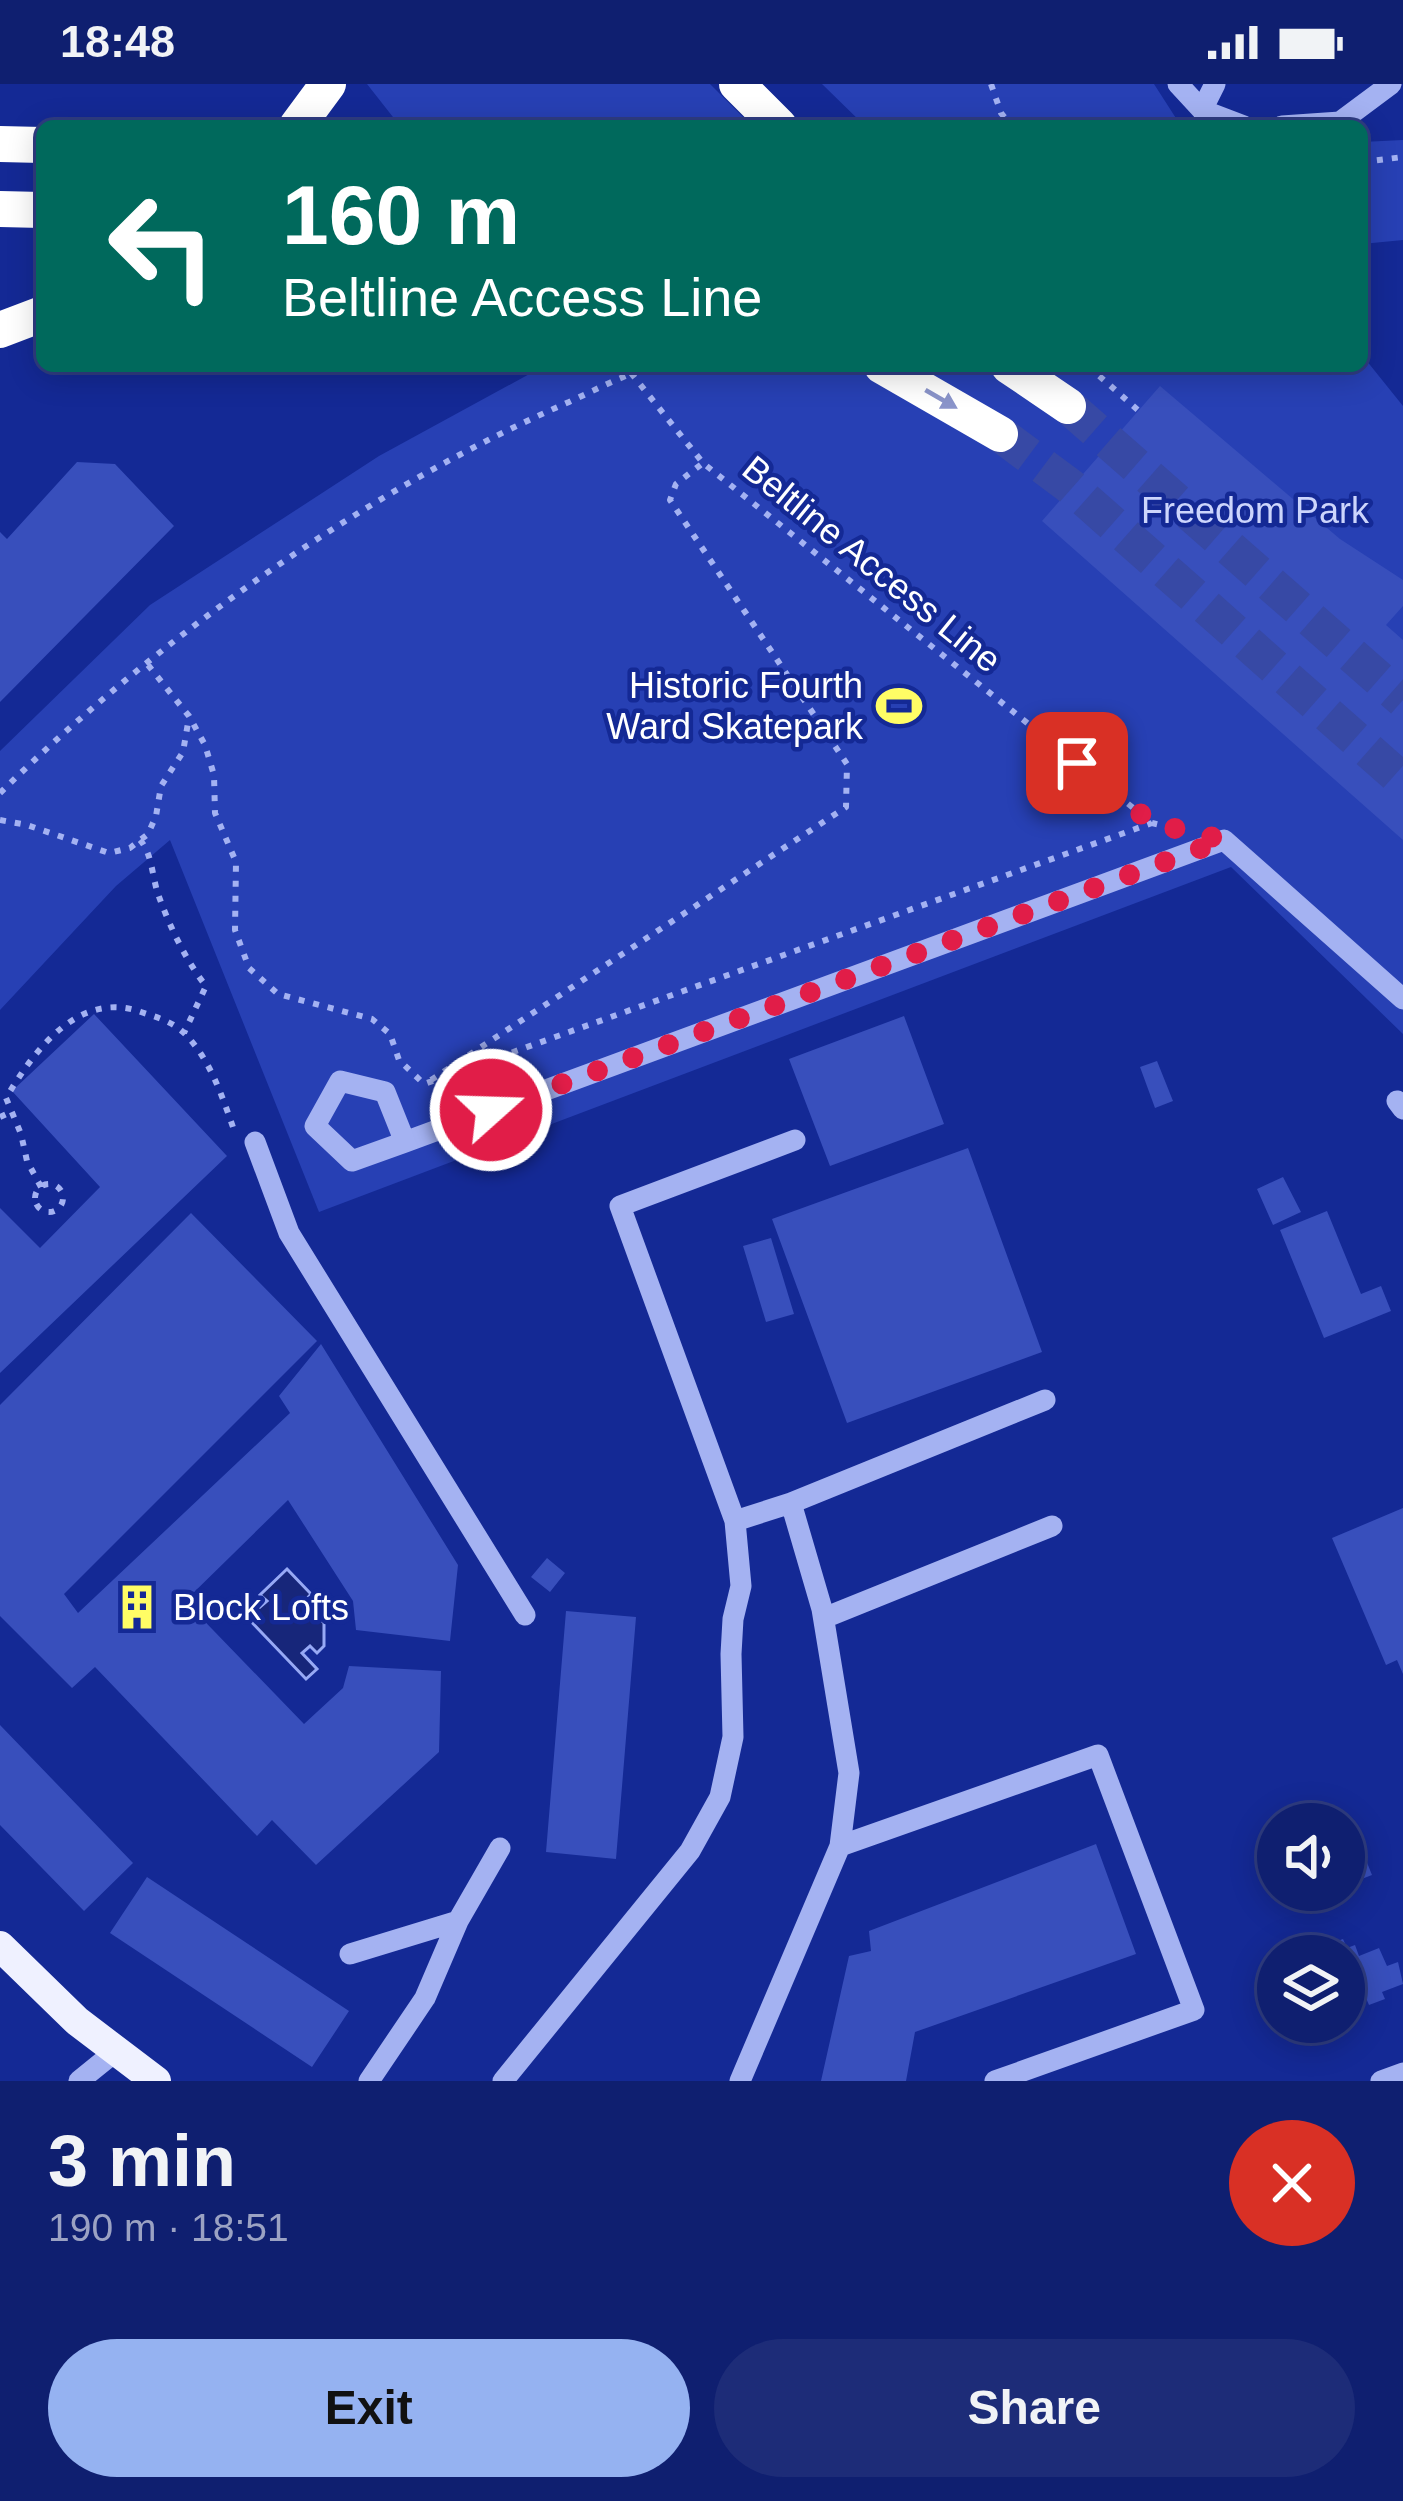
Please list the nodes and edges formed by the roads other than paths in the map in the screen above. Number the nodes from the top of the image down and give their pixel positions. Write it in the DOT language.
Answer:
graph roads {
  1 [pos="328,84"];
  2 [pos="737,84"];
  3 [pos="1178,84"];
  4 [pos="1214,84"];
  5 [pos="1391,84"];
  6 [pos="1202,110"];
  7 [pos="301,120"];
  8 [pos="773,120"];
  9 [pos="1228,120"];
  10 [pos="1343,120"];
  11 [pos="0,144"];
  12 [pos="36,145"];
  13 [pos="0,208"];
  14 [pos="36,210"];
  15 [pos="36,316"];
  16 [pos="0,330"];
  17 [pos="892,372"];
  18 [pos="1018,372"];
  19 [pos="1042,372"];
  20 [pos="1000,434"];
  21 [pos="1403,999"];
  22 [pos="795,1140"];
  23 [pos="405,1142"];
  24 [pos="248,1144"];
  25 [pos="1045,1400"];
  26 [pos="790,1503"];
  27 [pos="735,1520"];
  28 [pos="1052,1526"];
  29 [pos="525,1615"];
  30 [pos="824,1618"];
  31 [pos="839,1846"];
  32 [pos="500,1848"];
  33 [pos="458,1921"];
  34 [pos="0,1946"];
  35 [pos="350,1954"];
  36 [pos="116,2051"];
  37 [pos="1403,2073"];
  38 [pos="79,2081"];
  39 [pos="156,2081"];
  40 [pos="369,2081"];
  41 [pos="503,2081"];
  42 [pos="740,2081"];
  43 [pos="994,2081"];
  44 [pos="1381,2081"];
  1 -- 7 [label="highway"];
  2 -- 8 [label="highway"];
  3 -- 6 [label="street"];
  4 -- 6 [label="street"];
  5 -- 10 [label="street"];
  6 -- 9 [label="street"];
  11 -- 12 [label="highway"];
  13 -- 14 [label="highway"];
  15 -- 16 [label="highway"];
  17 -- 20 [label="highway, one-way"];
  18 -- 19 [label="highway"];
  21 -- 23 [label="street"];
  22 -- 27 [label="street"];
  24 -- 29 [label="street"];
  25 -- 26 [label="street"];
  26 -- 27 [label="street"];
  26 -- 30 [label="street"];
  27 -- 41 [label="street"];
  28 -- 30 [label="street"];
  30 -- 31 [label="street"];
  31 -- 42 [label="street"];
  31 -- 43 [label="street"];
  32 -- 33 [label="street"];
  33 -- 35 [label="street"];
  33 -- 40 [label="street"];
  34 -- 36 [label="main road"];
  36 -- 38 [label="street"];
  36 -- 39 [label="main road"];
  37 -- 44 [label="street"];
}
